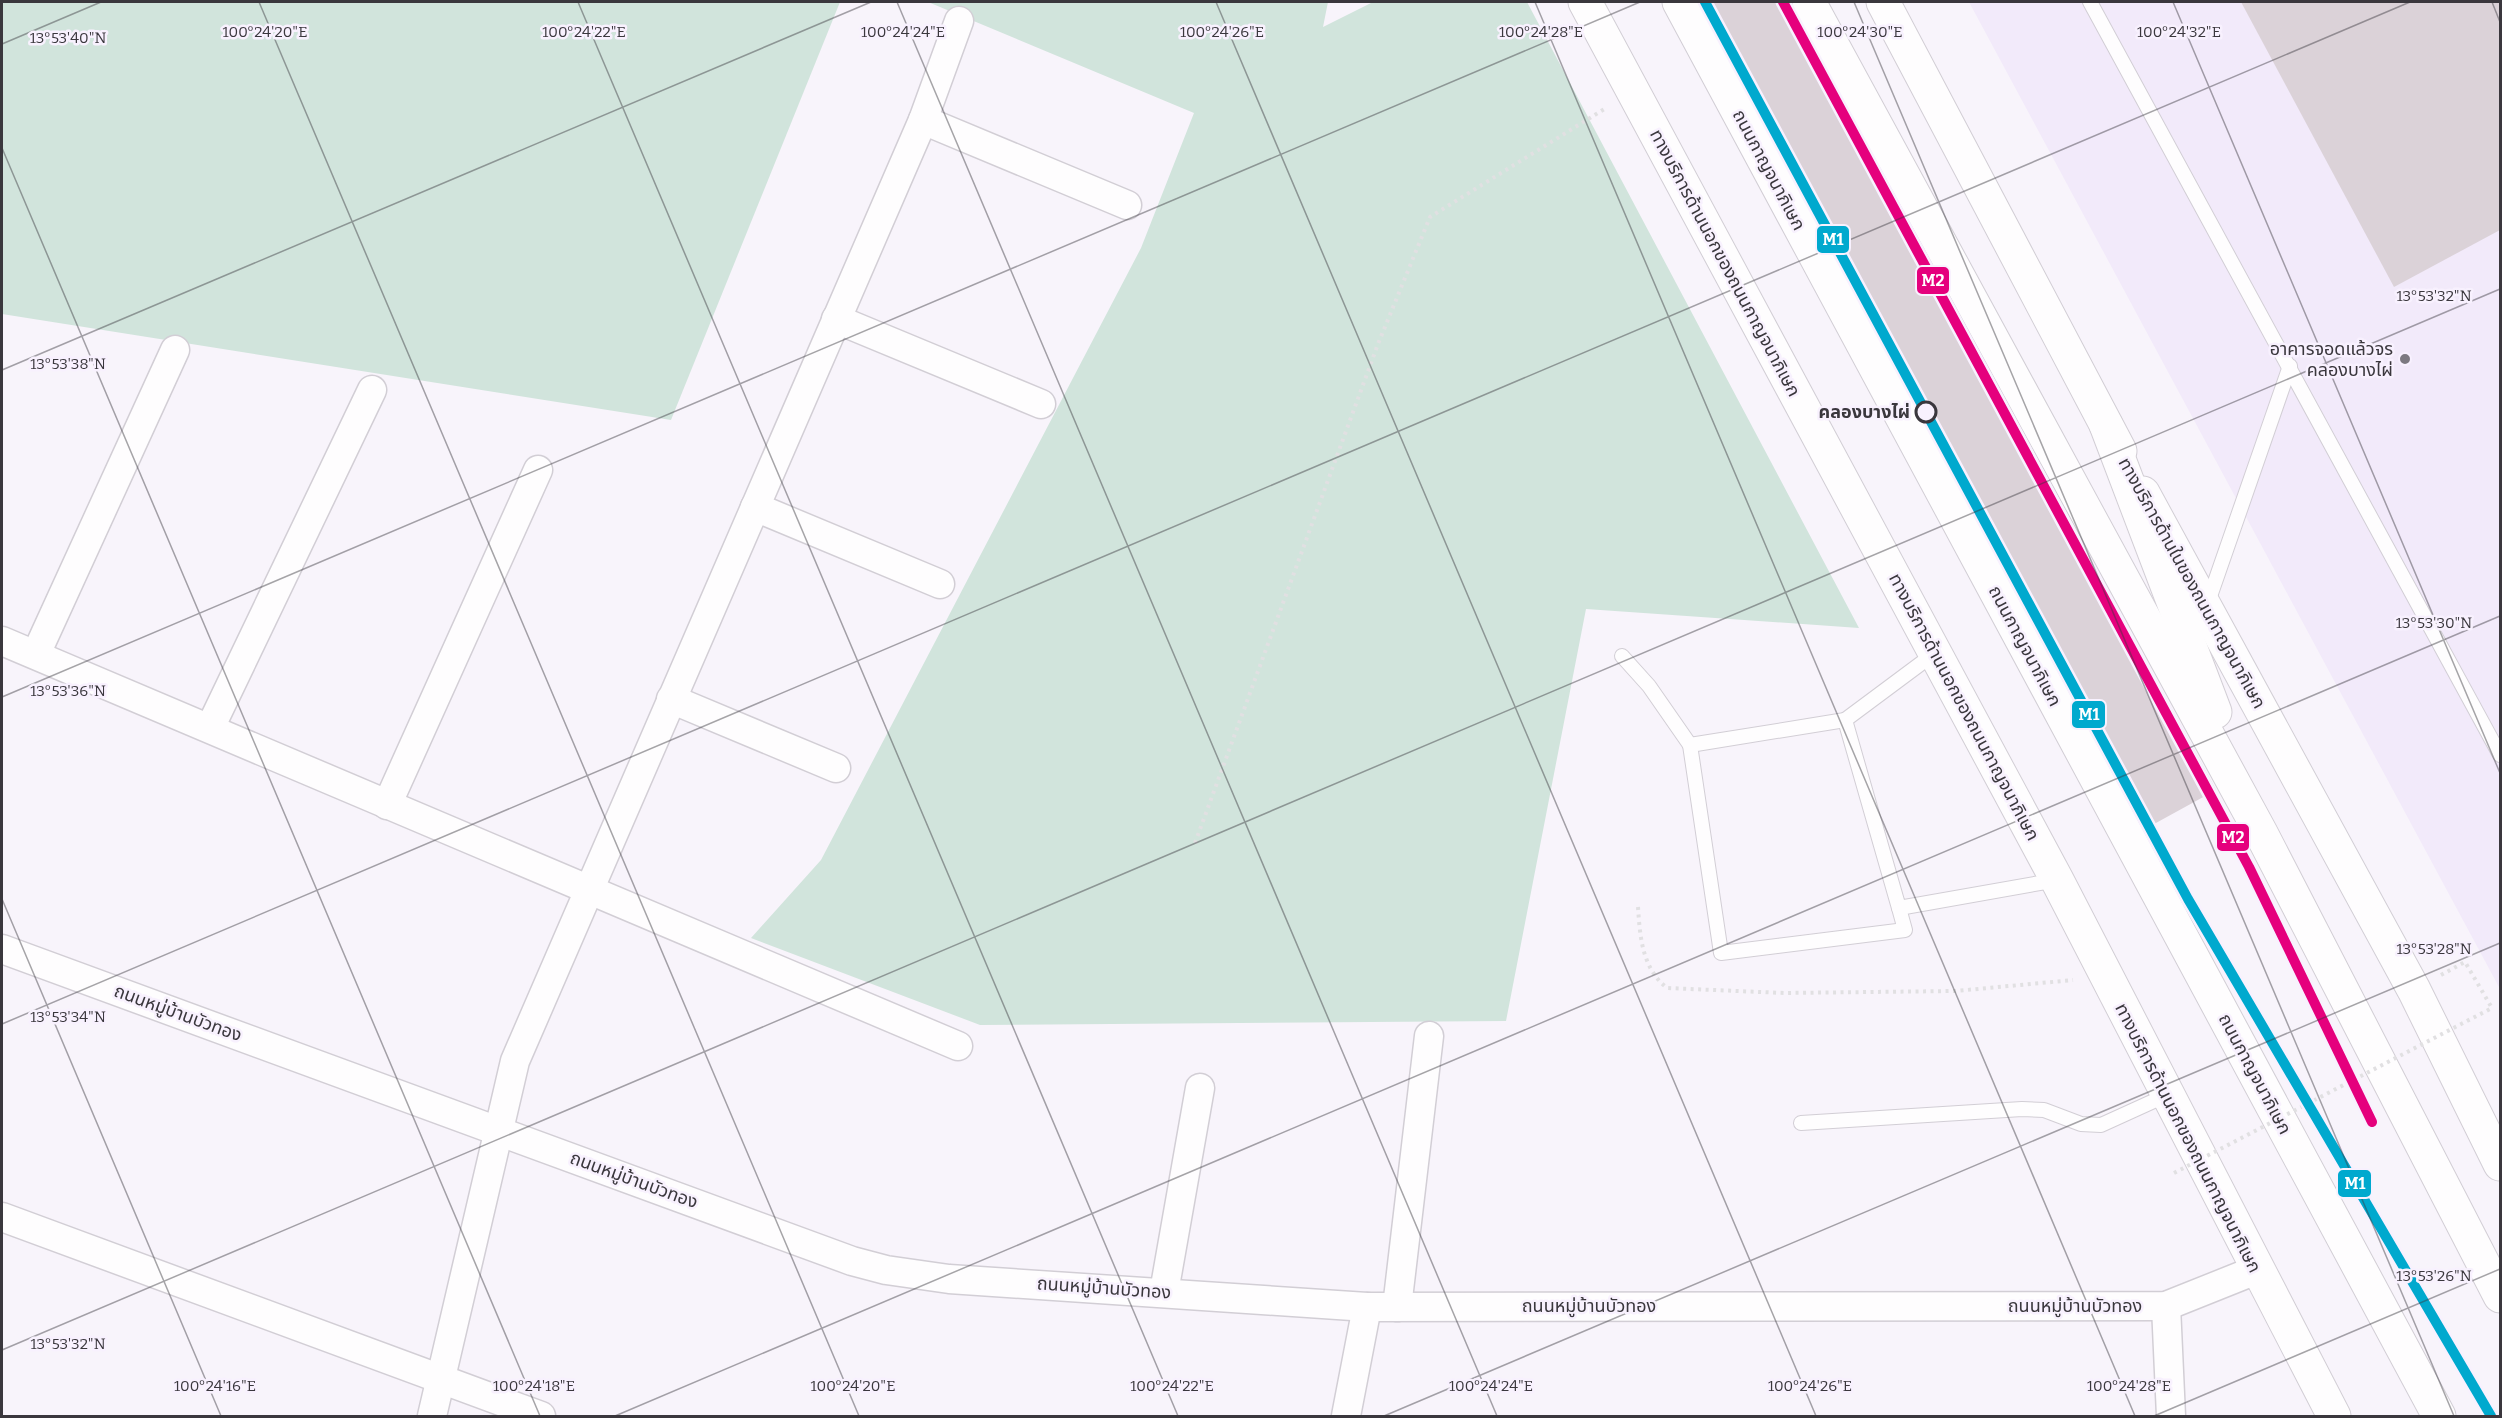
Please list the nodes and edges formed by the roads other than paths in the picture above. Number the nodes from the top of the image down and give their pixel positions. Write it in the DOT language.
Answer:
graph roads {
  1 [pos="1585,2"];
  2 [pos="1599,2"];
  3 [pos="1679,2"];
  4 [pos="1809,2"];
  5 [pos="2090,2"];
  6 [pos="1885,7"];
  7 [pos="958,21"];
  8 [pos="923,120"];
  9 [pos="1655,132"];
  10 [pos="1127,205"];
  11 [pos="836,319"];
  12 [pos="175,350"];
  13 [pos="2290,366"];
  14 [pos="372,390"];
  15 [pos="1041,404"];
  16 [pos="2106,425"];
  17 [pos="538,470"];
  18 [pos="755,507"];
  19 [pos="940,584"];
  20 [pos="2206,608"];
  21 [pos="2,641"];
  22 [pos="1935,653"];
  23 [pos="36,654"];
  24 [pos="1622,656"];
  25 [pos="672,699"];
  26 [pos="1845,720"];
  27 [pos="210,728"];
  28 [pos="1690,745"];
  29 [pos="2500,755"];
  30 [pos="836,768"];
  31 [pos="387,805"];
  32 [pos="2261,833"];
  33 [pos="2057,880"];
  34 [pos="589,891"];
  35 [pos="1899,908"];
  36 [pos="2,949"];
  37 [pos="1429,1036"];
  38 [pos="958,1046"];
  39 [pos="1200,1088"];
  40 [pos="2167,1095"];
  41 [pos="1801,1123"];
  42 [pos="501,1130"];
  43 [pos="2500,1164"];
  44 [pos="2,1217"];
  45 [pos="2256,1270"];
  46 [pos="1164,1292"];
  47 [pos="2500,1296"];
  48 [pos="2166,1306"];
  49 [pos="1367,1307"];
  50 [pos="1398,1307"];
  51 [pos="440,1377"];
  52 [pos="432,1416"];
  53 [pos="541,1416"];
  54 [pos="1346,1416"];
  55 [pos="2171,1416"];
  56 [pos="2334,1416"];
  57 [pos="2439,1416"];
  1 -- 9 [label="main road, ทางบริการด้านนอกของถนนกาญจนาภิเษก"];
  2 -- 9 [label="main road"];
  3 -- 57 [label="main road, ถนนกาญจนาภิเษก"];
  4 -- 32 [label="main road"];
  5 -- 13 [label="lane"];
  6 -- 16 [label="main road, ทางบริการด้านในของถนนกาญจนาภิเษก"];
  7 -- 8 [label="street"];
  8 -- 10 [label="street"];
  8 -- 11 [label="street"];
  9 -- 22 [label="main road, ทางบริการด้านนอกของถนนกาญจนาภิเษก"];
  11 -- 15 [label="street"];
  11 -- 18 [label="street"];
  12 -- 23 [label="street"];
  13 -- 20 [label="lane"];
  13 -- 29 [label="lane"];
  14 -- 27 [label="street"];
  16 -- 20 [label="main road, ทางบริการด้านในของถนนกาญจนาภิเษก"];
  16 -- 32 [label="main road"];
  17 -- 31 [label="street"];
  18 -- 19 [label="street"];
  18 -- 25 [label="street"];
  20 -- 43 [label="main road, ทางบริการด้านในของถนนกาญจนาภิเษก"];
  21 -- 23 [label="street"];
  22 -- 26 [label="lane"];
  22 -- 33 [label="main road, ทางบริการด้านนอกของถนนกาญจนาภิเษก"];
  23 -- 27 [label="street"];
  24 -- 28 [label="lane"];
  25 -- 30 [label="street"];
  25 -- 34 [label="street"];
  26 -- 28 [label="lane"];
  26 -- 35 [label="lane"];
  27 -- 31 [label="street"];
  28 -- 35 [label="lane"];
  31 -- 34 [label="street"];
  32 -- 47 [label="main road"];
  33 -- 35 [label="lane"];
  33 -- 40 [label="main road, ทางบริการด้านนอกของถนนกาญจนาภิเษก"];
  34 -- 38 [label="street"];
  34 -- 42 [label="street"];
  36 -- 42 [label="street, ถนนหมู่บ้านบัวทอง"];
  37 -- 50 [label="street"];
  39 -- 46 [label="street"];
  40 -- 41 [label="lane"];
  40 -- 45 [label="main road, ทางบริการด้านนอกของถนนกาญจนาภิเษก"];
  42 -- 46 [label="street, ถนนหมู่บ้านบัวทอง"];
  42 -- 51 [label="street"];
  44 -- 51 [label="street"];
  45 -- 48 [label="street, ถนนหมู่บ้านบัวทอง"];
  45 -- 56 [label="main road, ทางบริการด้านนอกของถนนกาญจนาภิเษก"];
  46 -- 49 [label="street, ถนนหมู่บ้านบัวทอง"];
  48 -- 50 [label="street, ถนนหมู่บ้านบัวทอง"];
  48 -- 55 [label="street"];
  49 -- 50 [label="street, ถนนหมู่บ้านบัวทอง"];
  49 -- 54 [label="street"];
  51 -- 52 [label="street"];
  51 -- 53 [label="street"];
}
